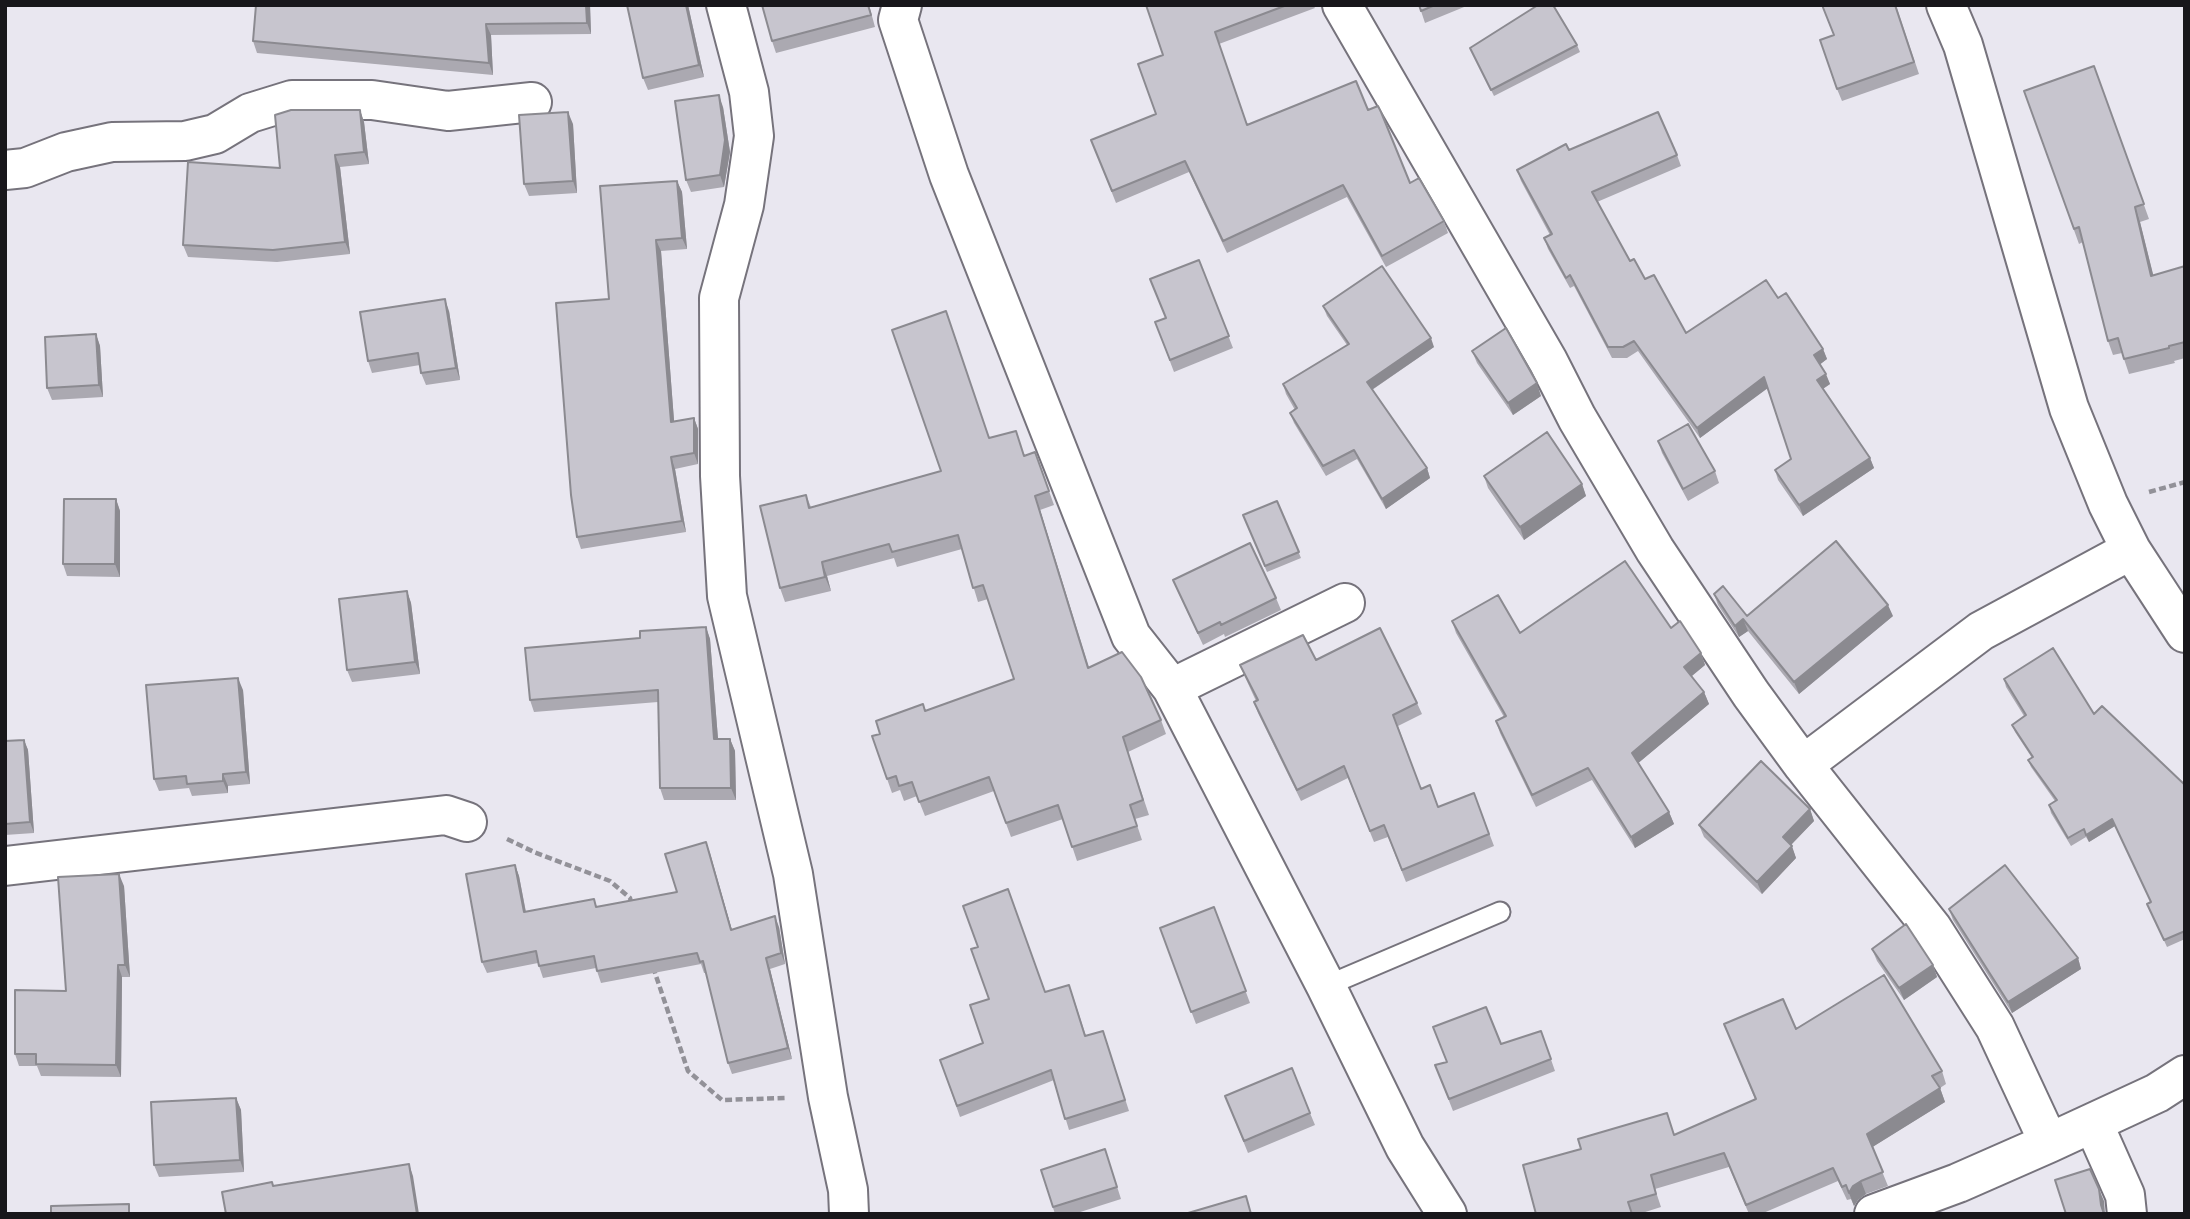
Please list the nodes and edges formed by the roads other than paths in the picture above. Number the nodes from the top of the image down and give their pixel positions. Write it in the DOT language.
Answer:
graph roads {
  1 [pos="726,5"];
  2 [pos="902,5"];
  3 [pos="1342,5"];
  4 [pos="1946,5"];
  5 [pos="532,102"];
  6 [pos="5,170"];
  7 [pos="2131,550"];
  8 [pos="1345,603"];
  9 [pos="2185,633"];
  10 [pos="1172,688"];
  11 [pos="1803,765"];
  12 [pos="467,822"];
  13 [pos="5,866"];
  14 [pos="1500,912"];
  15 [pos="1326,986"];
  16 [pos="2185,1075"];
  17 [pos="2092,1123"];
  18 [pos="2049,1143"];
  19 [pos="849,1214"];
  20 [pos="1447,1214"];
  21 [pos="1874,1214"];
  22 [pos="2127,1214"];
  1 -- 19 [label="street"];
  2 -- 10 [label="street"];
  3 -- 11 [label="street"];
  4 -- 7 [label="street"];
  5 -- 6 [label="street"];
  7 -- 9 [label="street"];
  7 -- 11 [label="street"];
  8 -- 10 [label="street"];
  10 -- 15 [label="street"];
  11 -- 18 [label="street"];
  12 -- 13 [label="street"];
  14 -- 15 [label="lane"];
  15 -- 20 [label="street"];
  16 -- 17 [label="street"];
  17 -- 18 [label="street"];
  17 -- 22 [label="street"];
  18 -- 21 [label="street"];
}
